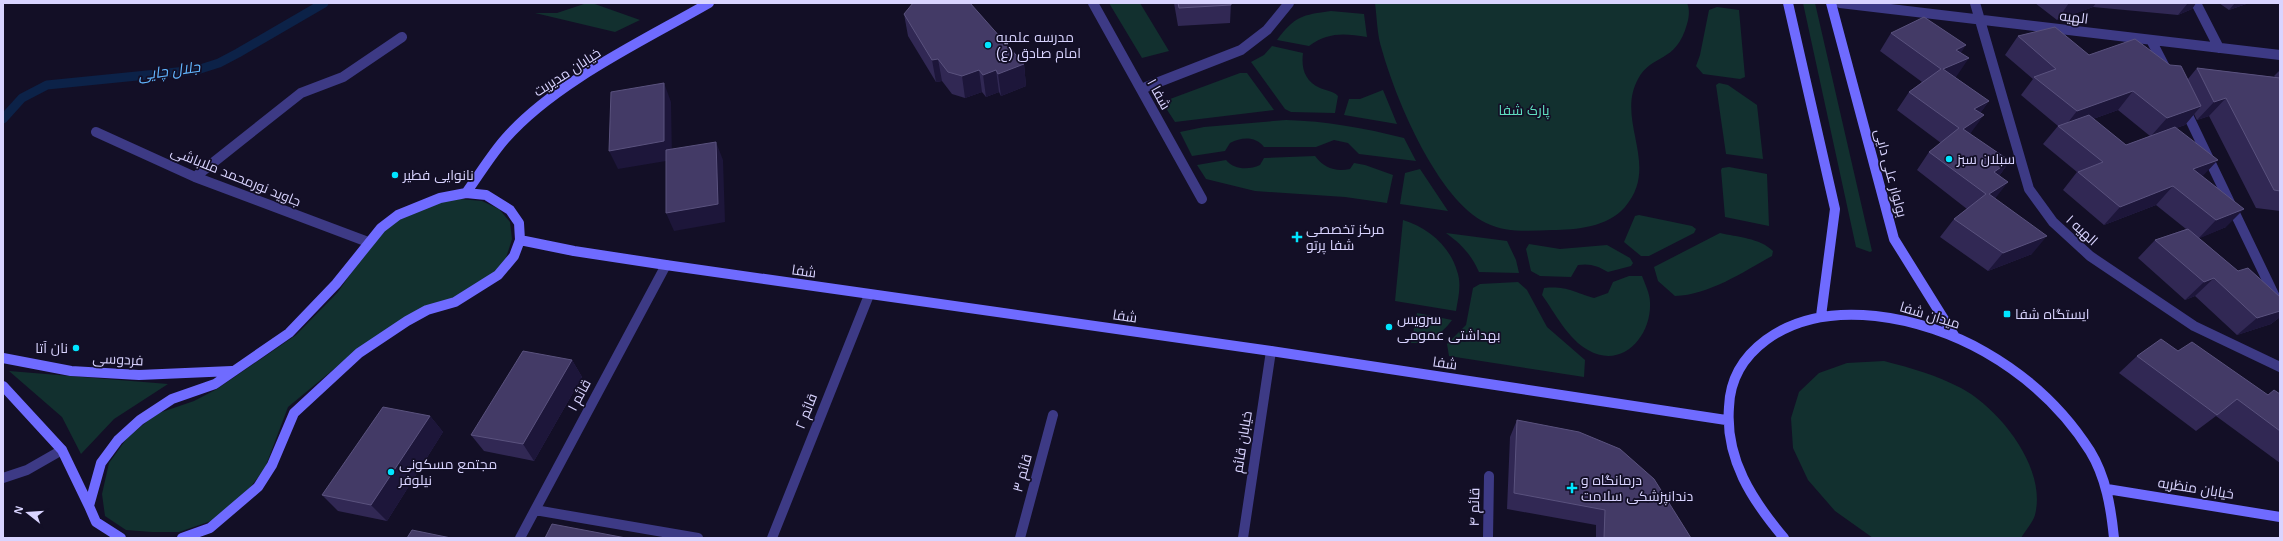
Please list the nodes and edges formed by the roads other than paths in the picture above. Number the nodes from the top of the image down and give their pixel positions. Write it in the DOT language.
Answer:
graph roads {
  1 [pos="709,3"];
  2 [pos="1093,3"];
  3 [pos="1289,3"];
  4 [pos="1788,3"];
  5 [pos="1831,3"];
  6 [pos="1840,3"];
  7 [pos="1975,3"];
  8 [pos="2196,3"];
  9 [pos="1980,19"];
  10 [pos="402,37"];
  11 [pos="2151,40"];
  12 [pos="2219,48"];
  13 [pos="2280,55"];
  14 [pos="2168,75"];
  15 [pos="1141,89"];
  16 [pos="2178,96"];
  17 [pos="96,132"];
  18 [pos="195,177"];
  19 [pos="466,193"];
  20 [pos="1202,199"];
  21 [pos="520,240"];
  22 [pos="368,242"];
  23 [pos="666,265"];
  24 [pos="869,295"];
  25 [pos="2280,307"];
  26 [pos="1821,316"];
  27 [pos="1955,337"];
  28 [pos="1271,351"];
  29 [pos="3,358"];
  30 [pos="2280,366"];
  31 [pos="232,372"];
  32 [pos="3,386"];
  33 [pos="1053,415"];
  34 [pos="1726,420"];
  35 [pos="62,450"];
  36 [pos="1489,476"];
  37 [pos="3,478"];
  38 [pos="2108,489"];
  39 [pos="89,506"];
  40 [pos="535,510"];
  41 [pos="2280,517"];
  42 [pos="209,533"];
  43 [pos="121,538"];
  44 [pos="182,538"];
  45 [pos="520,538"];
  46 [pos="698,538"];
  47 [pos="772,538"];
  48 [pos="1020,538"];
  49 [pos="1243,538"];
  50 [pos="1488,538"];
  51 [pos="1784,538"];
  52 [pos="2114,538"];
  1 -- 19 [label="street, خیابان مدیریت"];
  2 -- 15 [label="street, شفا ۱"];
  3 -- 15 [label="street"];
  4 -- 26 [label="street"];
  5 -- 27 [label="street, بولوار علی دایی"];
  6 -- 9 [label="street, الهیه"];
  7 -- 9 [label="street, الهیه ۱"];
  8 -- 12 [label="street"];
  9 -- 11 [label="street, الهیه"];
  9 -- 30 [label="street, الهیه ۱"];
  10 -- 18 [label="street"];
  11 -- 12 [label="street, الهیه"];
  11 -- 14 [label="street"];
  12 -- 13 [label="street, الهیه"];
  15 -- 20 [label="street, شفا ۱"];
  16 -- 25 [label="street"];
  17 -- 18 [label="street, جاوید نورمحمد ملاباشی"];
  18 -- 22 [label="street, جاوید نورمحمد ملاباشی"];
  19 -- 21 [label="street"];
  19 -- 22 [label="street"];
  21 -- 23 [label="street, شفا"];
  21 -- 42 [label="street"];
  22 -- 31 [label="street"];
  23 -- 24 [label="street, شفا"];
  23 -- 40 [label="street, قائم ۱"];
  24 -- 28 [label="street, شفا"];
  24 -- 47 [label="street, قائم ۲"];
  26 -- 27 [label="street, میدان شفا"];
  26 -- 34 [label="street, میدان شفا"];
  27 -- 38 [label="street, میدان شفا"];
  28 -- 34 [label="street, شفا"];
  28 -- 49 [label="street, خیابان قائم"];
  29 -- 31 [label="street, فردوسی"];
  31 -- 39 [label="street"];
  32 -- 35 [label="street"];
  33 -- 48 [label="street, قائم ۳"];
  34 -- 51 [label="street, میدان شفا"];
  35 -- 37 [label="street"];
  35 -- 39 [label="street"];
  36 -- 50 [label="street, قائم ۴"];
  38 -- 41 [label="street, خیابان منظریه"];
  38 -- 52 [label="street, میدان شفا"];
  39 -- 43 [label="street"];
  40 -- 45 [label="street, قائم ۱"];
  40 -- 46 [label="street"];
  42 -- 44 [label="street"];
}
